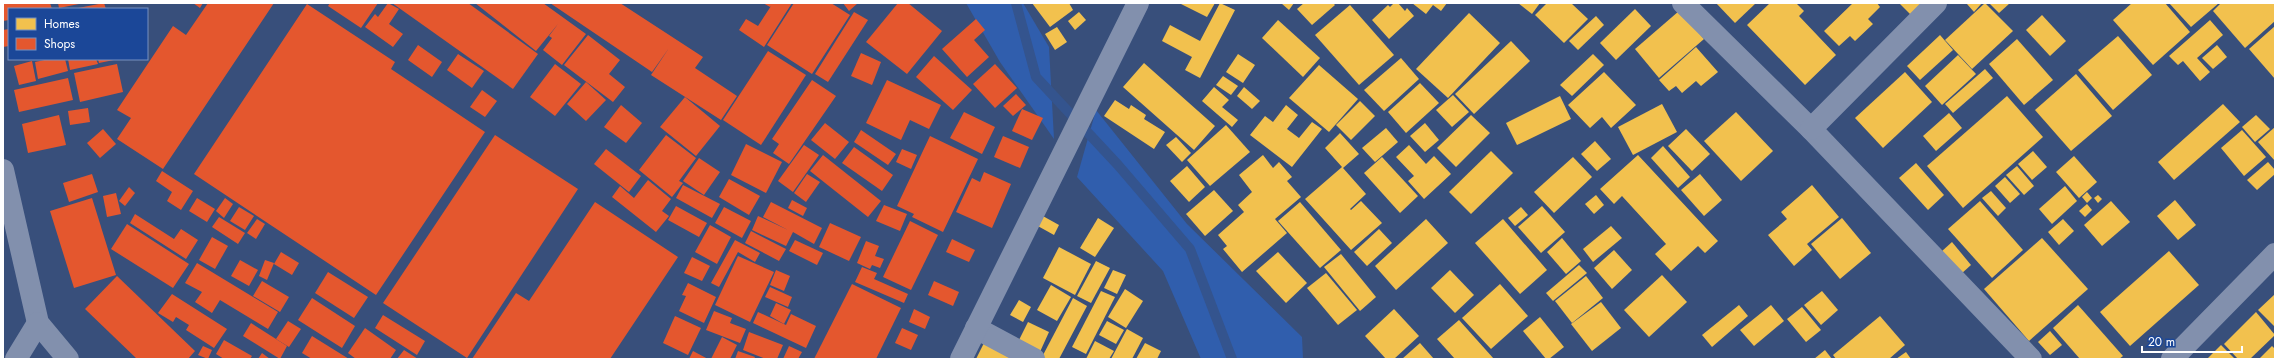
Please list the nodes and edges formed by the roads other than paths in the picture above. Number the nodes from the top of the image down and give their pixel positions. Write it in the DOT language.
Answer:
graph roads {
  1 [pos="1138,3"];
  2 [pos="1683,3"];
  3 [pos="1936,3"];
  4 [pos="1811,129"];
  5 [pos="3,170"];
  6 [pos="2275,254"];
  7 [pos="38,323"];
  8 [pos="976,328"];
  9 [pos="16,359"];
  10 [pos="68,359"];
  11 [pos="961,359"];
  12 [pos="1034,359"];
  13 [pos="2031,359"];
  14 [pos="2172,359"];
  1 -- 8 [label="street"];
  2 -- 4 [label="street"];
  3 -- 4 [label="street"];
  4 -- 13 [label="street"];
  5 -- 7 [label="street"];
  6 -- 14 [label="street"];
  7 -- 9 [label="street"];
  7 -- 10 [label="street"];
  8 -- 11 [label="street"];
  8 -- 12 [label="street"];
}
